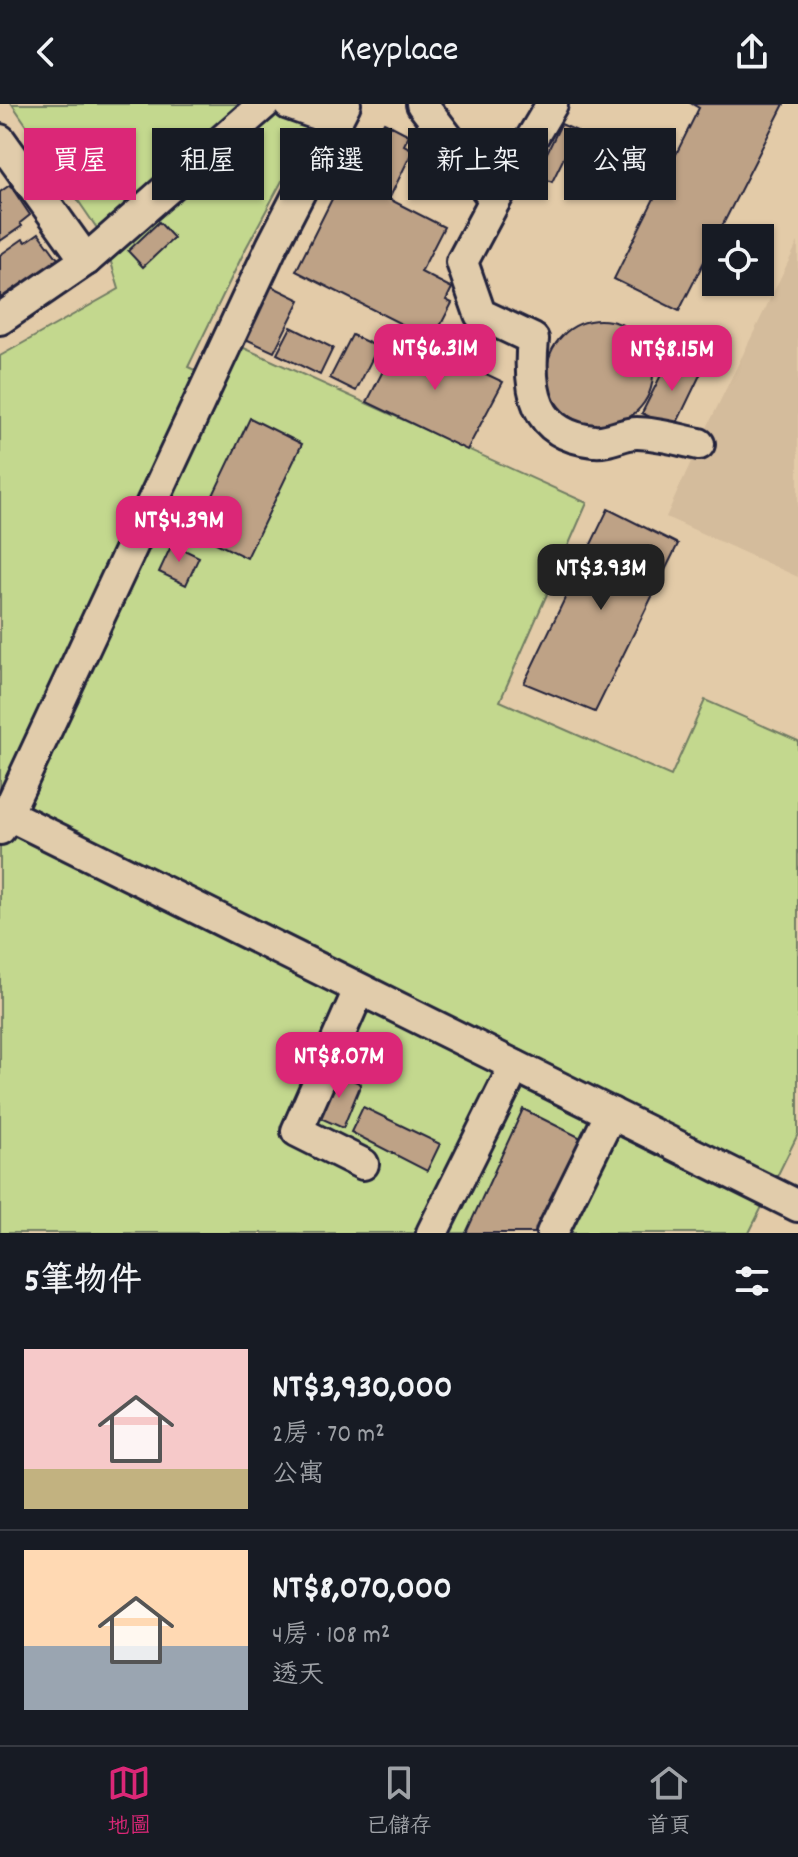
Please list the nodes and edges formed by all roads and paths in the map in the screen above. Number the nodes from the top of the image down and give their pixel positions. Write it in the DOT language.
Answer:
graph roads {
  1 [pos="264,104"];
  2 [pos="289,104"];
  3 [pos="422,104"];
  4 [pos="543,108"];
  5 [pos="341,112"];
  6 [pos="440,128"];
  7 [pos="533,128"];
  8 [pos="4,156"];
  9 [pos="495,200"];
  10 [pos="86,260"];
  11 [pos="0,319"];
  12 [pos="699,444"];
  13 [pos="4,821"];
  14 [pos="359,990"];
  15 [pos="515,1066"];
  16 [pos="611,1113"];
  17 [pos="363,1164"];
  18 [pos="798,1206"];
  19 [pos="432,1233"];
  20 [pos="552,1233"];
  1 -- 10 [label="lane"];
  2 -- 5 [label="lane"];
  3 -- 6 [label="lane"];
  4 -- 7 [label="lane"];
  5 -- 13 [label="lane"];
  8 -- 10 [label="lane"];
  9 -- 12 [label="lane"];
  10 -- 11 [label="lane"];
  13 -- 14 [label="lane"];
  14 -- 15 [label="lane"];
  14 -- 17 [label="lane"];
  15 -- 16 [label="lane"];
  15 -- 19 [label="lane"];
  16 -- 18 [label="lane"];
  16 -- 20 [label="lane"];
}
